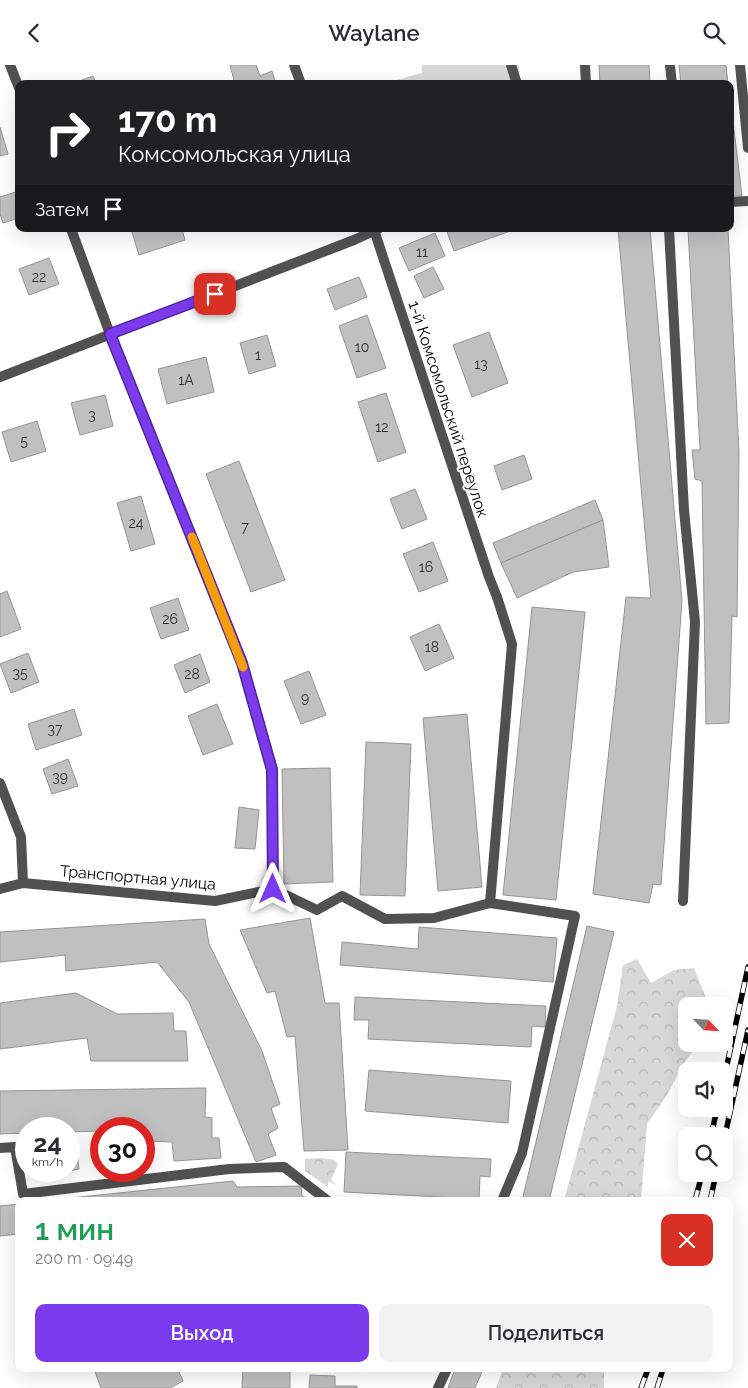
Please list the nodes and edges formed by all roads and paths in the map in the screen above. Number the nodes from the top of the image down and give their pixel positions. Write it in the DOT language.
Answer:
graph roads {
  1 [pos="10,65"];
  2 [pos="294,65"];
  3 [pos="511,65"];
  4 [pos="585,65"];
  5 [pos="670,65"];
  6 [pos="740,65"];
  7 [pos="16,80"];
  8 [pos="300,80"];
  9 [pos="515,80"];
  10 [pos="586,80"];
  11 [pos="672,80"];
  12 [pos="748,148"];
  13 [pos="748,201"];
  14 [pos="734,202"];
  15 [pos="72,232"];
  16 [pos="352,232"];
  17 [pos="372,232"];
  18 [pos="377,232"];
  19 [pos="669,232"];
  20 [pos="354,240"];
  21 [pos="110,334"];
  22 [pos="0,377"];
  23 [pos="0,783"];
  24 [pos="22,883"];
  25 [pos="0,889"];
  26 [pos="273,889"];
  27 [pos="684,901"];
  28 [pos="490,903"];
  29 [pos="0,1148"];
  30 [pos="323,1197"];
  31 [pos="504,1197"];
  32 [pos="446,1372"];
  33 [pos="438,1388"];
  1 -- 7 [label="street"];
  2 -- 8 [label="street"];
  3 -- 9 [label="street"];
  4 -- 10 [label="street"];
  5 -- 11 [label="street"];
  6 -- 12 [label="street"];
  13 -- 14 [label="street"];
  15 -- 21 [label="street"];
  16 -- 20 [label="street"];
  17 -- 20 [label="street"];
  18 -- 28 [label="street, 1-й Комсомольский переулок"];
  19 -- 27 [label="street"];
  20 -- 21 [label="street"];
  21 -- 22 [label="street"];
  21 -- 26 [label="street"];
  23 -- 24 [label="street"];
  24 -- 25 [label="street, Транспортная улица"];
  24 -- 26 [label="street, Транспортная улица"];
  26 -- 28 [label="street"];
  28 -- 31 [label="street"];
  29 -- 30 [label="street"];
  32 -- 33 [label="street"];
}
